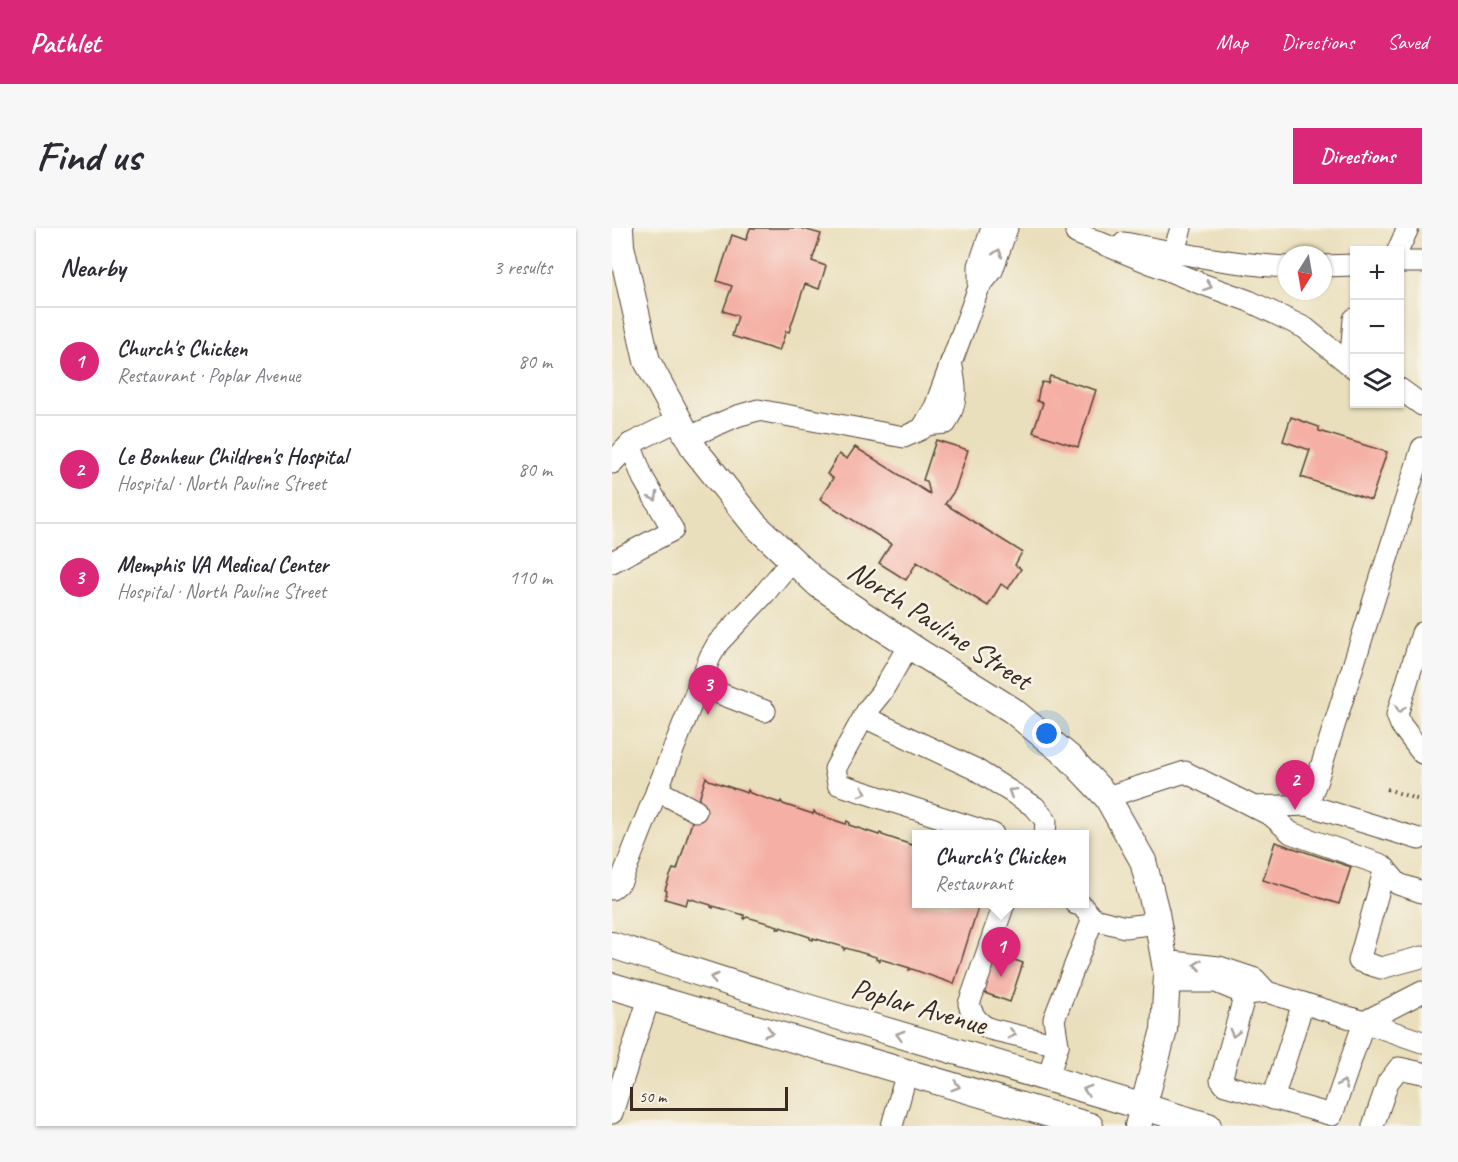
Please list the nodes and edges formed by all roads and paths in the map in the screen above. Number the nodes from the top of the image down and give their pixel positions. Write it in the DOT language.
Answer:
graph roads {
  1 [pos="620,228"];
  2 [pos="992,228"];
  3 [pos="1006,228"];
  4 [pos="1181,228"];
  5 [pos="1390,228"];
  6 [pos="1408,228"];
  7 [pos="1067,231"];
  8 [pos="1392,246"];
  9 [pos="1400,246"];
  10 [pos="1171,262"];
  11 [pos="1404,262"];
  12 [pos="1422,262"];
  13 [pos="1350,265"];
  14 [pos="1278,266"];
  15 [pos="1332,266"];
  16 [pos="621,284"];
  17 [pos="979,287"];
  18 [pos="1350,365"];
  19 [pos="1404,390"];
  20 [pos="1422,405"];
  21 [pos="684,429"];
  22 [pos="630,444"];
  23 [pos="1422,448"];
  24 [pos="612,463"];
  25 [pos="792,560"];
  26 [pos="612,562"];
  27 [pos="1422,633"];
  28 [pos="914,649"];
  29 [pos="698,684"];
  30 [pos="765,711"];
  31 [pos="870,720"];
  32 [pos="1417,747"];
  33 [pos="1387,789"];
  34 [pos="657,790"];
  35 [pos="1107,797"];
  36 [pos="1422,801"];
  37 [pos="1307,805"];
  38 [pos="1255,807"];
  39 [pos="696,810"];
  40 [pos="981,830"];
  41 [pos="1045,830"];
  42 [pos="1419,839"];
  43 [pos="1385,868"];
  44 [pos="612,889"];
  45 [pos="1422,892"];
  46 [pos="1002,908"];
  47 [pos="1084,908"];
  48 [pos="1093,919"];
  49 [pos="1158,922"];
  50 [pos="612,945"];
  51 [pos="1422,957"];
  52 [pos="1165,972"];
  53 [pos="612,986"];
  54 [pos="1267,992"];
  55 [pos="1422,992"];
  56 [pos="1245,994"];
  57 [pos="649,998"];
  58 [pos="1303,1003"];
  59 [pos="1364,1022"];
  60 [pos="1422,1042"];
  61 [pos="1058,1045"];
  62 [pos="907,1072"];
  63 [pos="1422,1073"];
  64 [pos="1048,1078"];
  65 [pos="1273,1099"];
  66 [pos="612,1113"];
  67 [pos="1141,1116"];
  68 [pos="891,1126"];
  69 [pos="1090,1126"];
  70 [pos="1208,1126"];
  71 [pos="1373,1126"];
  1 -- 16 [label="main road, North Pauline Street"];
  2 -- 17 [label="street"];
  17 -- 3 [label="street, one-way"];
  4 -- 10 [label="street"];
  5 -- 8 [label="street"];
  6 -- 9 [label="street"];
  7 -- 10 [label="street"];
  10 -- 14 [label="street"];
  10 -- 18 [label="street, one-way"];
  11 -- 12 [label="street"];
  13 -- 15 [label="street"];
  16 -- 21 [label="main road, North Pauline Street"];
  17 -- 21 [label="street"];
  19 -- 20 [label="street"];
  21 -- 22 [label="street"];
  21 -- 25 [label="main road, North Pauline Street"];
  22 -- 24 [label="street"];
  22 -- 26 [label="street, one-way"];
  23 -- 37 [label="street"];
  25 -- 28 [label="main road, North Pauline Street"];
  25 -- 29 [label="street"];
  27 -- 32 [label="street, one-way"];
  28 -- 31 [label="street"];
  28 -- 35 [label="main road, North Pauline Street"];
  29 -- 30 [label="street"];
  29 -- 34 [label="street"];
  31 -- 40 [label="street, one-way"];
  41 -- 31 [label="street, one-way"];
  33 -- 36 [label="path"];
  34 -- 39 [label="street"];
  34 -- 44 [label="street"];
  35 -- 38 [label="street"];
  35 -- 49 [label="main road, North Pauline Street"];
  37 -- 38 [label="street"];
  37 -- 42 [label="street"];
  38 -- 43 [label="street"];
  43 -- 45 [label="street"];
  43 -- 51 [label="street"];
  46 -- 61 [label="street, one-way"];
  47 -- 48 [label="street"];
  48 -- 49 [label="street"];
  48 -- 61 [label="street"];
  49 -- 52 [label="main road, North Pauline Street"];
  64 -- 50 [label="main road, Poplar Avenue, one-way"];
  54 -- 52 [label="street, one-way"];
  52 -- 56 [label="street"];
  52 -- 67 [label="main road, North Pauline Street"];
  53 -- 57 [label="main road"];
  54 -- 56 [label="street"];
  54 -- 58 [label="street"];
  55 -- 59 [label="street"];
  56 -- 65 [label="street, one-way"];
  57 -- 62 [label="main road, one-way"];
  57 -- 66 [label="street"];
  58 -- 59 [label="street"];
  58 -- 65 [label="street"];
  59 -- 60 [label="street"];
  65 -- 59 [label="street, one-way"];
  61 -- 64 [label="street"];
  62 -- 68 [label="street"];
  62 -- 69 [label="main road, one-way"];
  63 -- 71 [label="street"];
  67 -- 64 [label="main road, Poplar Avenue, one-way"];
  67 -- 70 [label="main road, Poplar Avenue"];
}
